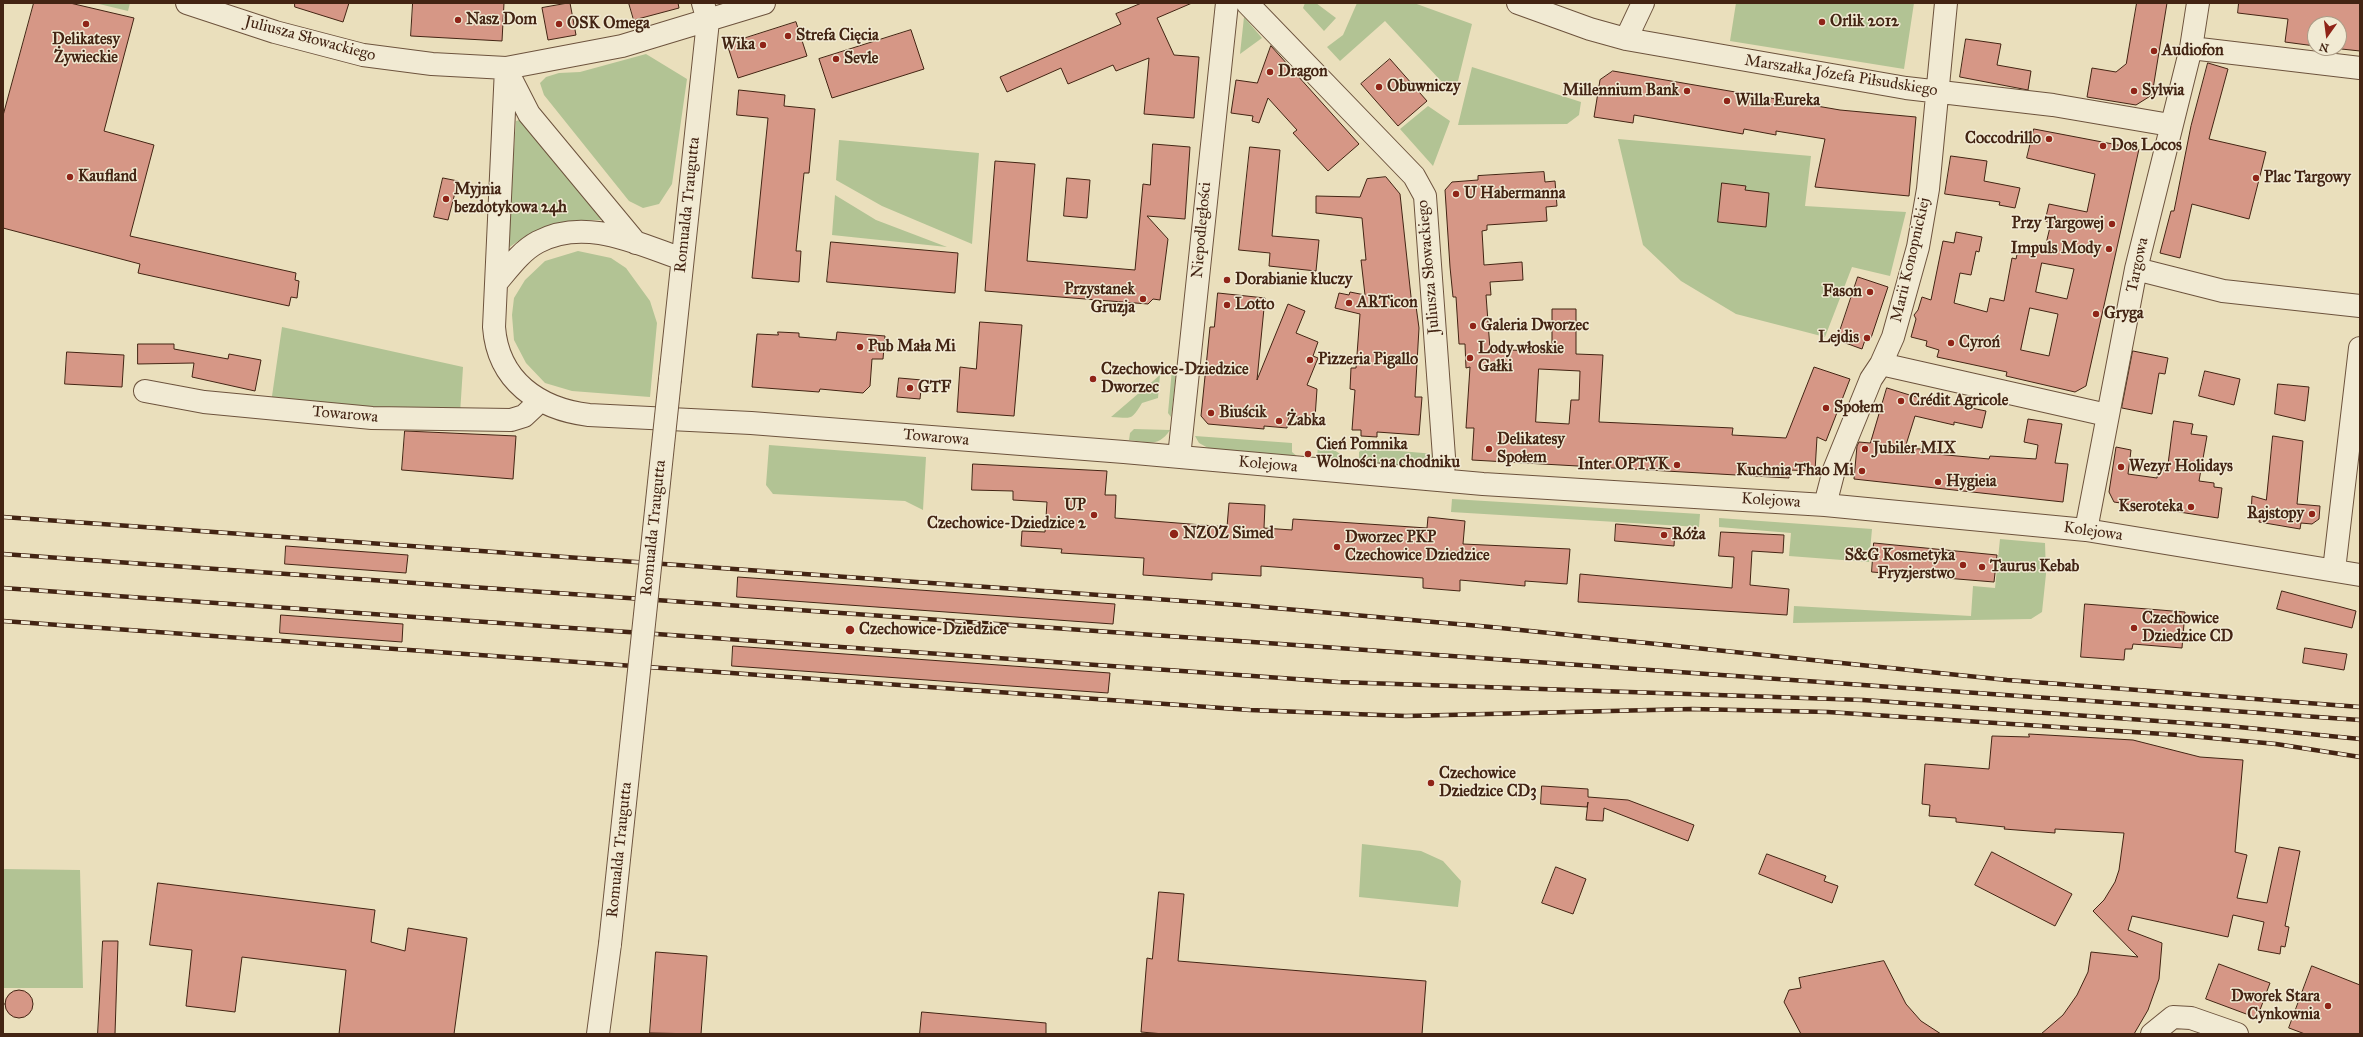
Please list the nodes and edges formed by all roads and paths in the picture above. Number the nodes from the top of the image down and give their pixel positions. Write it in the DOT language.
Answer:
graph roads {
  1 [pos="187,3"];
  2 [pos="764,3"];
  3 [pos="1227,3"];
  4 [pos="1247,3"];
  5 [pos="1518,3"];
  6 [pos="1644,3"];
  7 [pos="1946,3"];
  8 [pos="2198,3"];
  9 [pos="706,12"];
  10 [pos="1626,39"];
  11 [pos="2191,48"];
  12 [pos="506,68"];
  13 [pos="2360,68"];
  14 [pos="1938,93"];
  15 [pos="2170,125"];
  16 [pos="636,243"];
  17 [pos="682,259"];
  18 [pos="2136,269"];
  19 [pos="497,282"];
  20 [pos="2360,306"];
  21 [pos="2360,348"];
  22 [pos="1881,364"];
  23 [pos="145,391"];
  24 [pos="2358,397"];
  25 [pos="540,401"];
  26 [pos="2107,415"];
  27 [pos="1179,457"];
  28 [pos="1443,480"];
  29 [pos="1825,504"];
  30 [pos="2086,530"];
  31 [pos="2334,570"];
  32 [pos="2360,574"];
  33 [pos="598,1034"];
  34 [pos="2152,1034"];
  35 [pos="2237,1034"];
  1 -- 12 [label="street, Juliusza Słowackiego"];
  2 -- 9 [label="street, Juliusza Słowackiego"];
  3 -- 27 [label="street, Niepodległości"];
  4 -- 28 [label="street, Juliusza Słowackiego"];
  5 -- 10 [label="street, Marszałka Józefa Piłsudskiego"];
  6 -- 10 [label="street"];
  7 -- 14 [label="street, Marii Konopnickiej"];
  8 -- 11 [label="street, Targowa"];
  9 -- 12 [label="street, Juliusza Słowackiego"];
  9 -- 17 [label="street, Romualda Traugutta"];
  10 -- 14 [label="street, Marszałka Józefa Piłsudskiego"];
  11 -- 13 [label="street"];
  11 -- 15 [label="street, Targowa"];
  12 -- 16 [label="street"];
  12 -- 19 [label="street, Towarowa"];
  14 -- 15 [label="street, Marszałka Józefa Piłsudskiego"];
  14 -- 22 [label="street, Marii Konopnickiej"];
  15 -- 18 [label="street, Targowa"];
  16 -- 17 [label="street"];
  16 -- 19 [label="street"];
  17 -- 33 [label="street, Romualda Traugutta, bridge"];
  18 -- 20 [label="street"];
  18 -- 26 [label="street, Targowa"];
  19 -- 25 [label="street, Towarowa"];
  21 -- 24 [label="street"];
  22 -- 26 [label="street"];
  22 -- 29 [label="street, Marii Konopnickiej"];
  23 -- 25 [label="street, Towarowa"];
  24 -- 31 [label="street"];
  25 -- 27 [label="street, Towarowa"];
  26 -- 30 [label="street, Targowa"];
  27 -- 28 [label="street, Kolejowa"];
  28 -- 29 [label="street, Kolejowa"];
  29 -- 30 [label="street, Kolejowa"];
  30 -- 31 [label="street, Kolejowa"];
  31 -- 32 [label="street, Kolejowa"];
  34 -- 35 [label="street"];
}
